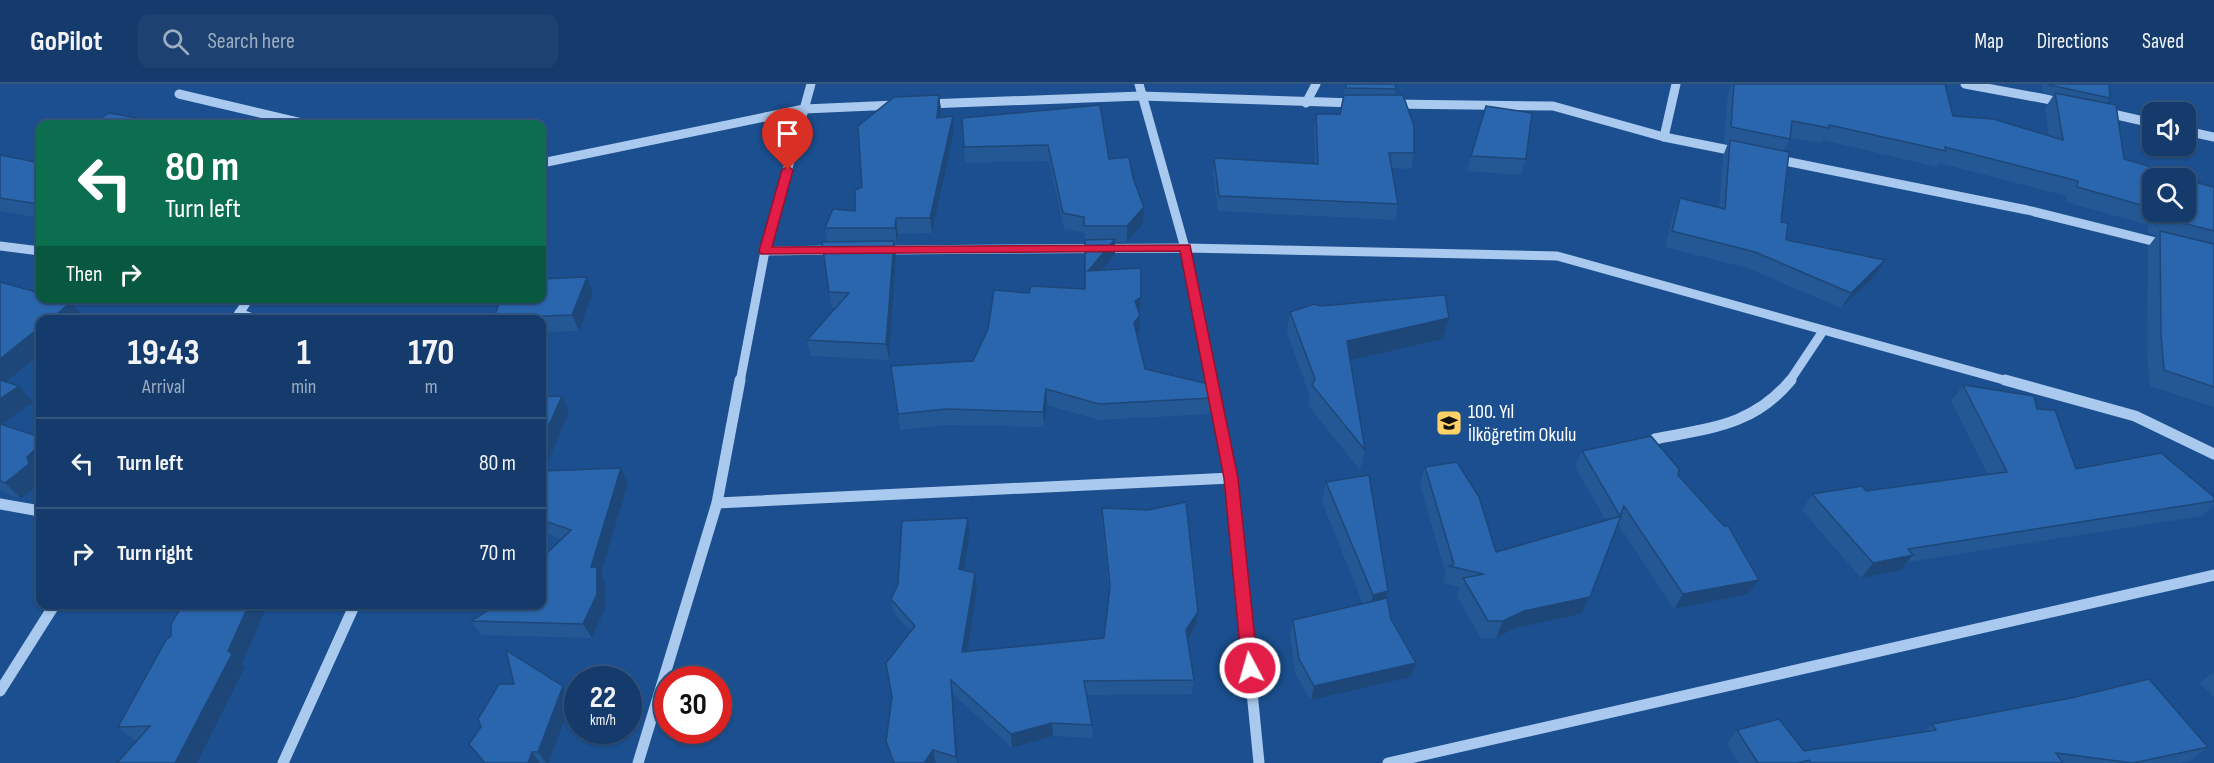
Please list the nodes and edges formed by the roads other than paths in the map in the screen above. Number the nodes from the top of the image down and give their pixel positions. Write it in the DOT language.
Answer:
graph roads {
  1 [pos="811,84"];
  2 [pos="1316,84"];
  3 [pos="1676,84"];
  4 [pos="1965,84"];
  5 [pos="1140,90"];
  6 [pos="178,94"];
  7 [pos="1306,103"];
  8 [pos="920,104"];
  9 [pos="1365,104"];
  10 [pos="1377,104"];
  11 [pos="2069,104"];
  12 [pos="909,105"];
  13 [pos="804,109"];
  14 [pos="2090,109"];
  15 [pos="289,120"];
  16 [pos="2142,121"];
  17 [pos="2196,132"];
  18 [pos="1664,137"];
  19 [pos="2214,137"];
  20 [pos="1746,154"];
  21 [pos="1769,158"];
  22 [pos="546,162"];
  23 [pos="2170,245"];
  24 [pos="0,246"];
  25 [pos="1185,248"];
  26 [pos="36,250"];
  27 [pos="847,250"];
  28 [pos="870,250"];
  29 [pos="765,251"];
  30 [pos="1823,331"];
  31 [pos="1655,439"];
  32 [pos="2214,454"];
  33 [pos="1231,478"];
  34 [pos="717,503"];
  35 [pos="0,504"];
  36 [pos="36,510"];
  37 [pos="2214,575"];
  38 [pos="52,609"];
  39 [pos="353,609"];
  40 [pos="0,691"];
  41 [pos="283,763"];
  42 [pos="638,763"];
  43 [pos="1259,763"];
  44 [pos="1388,763"];
  1 -- 13 [label="street"];
  2 -- 7 [label="street"];
  3 -- 18 [label="street"];
  4 -- 11 [label="street"];
  5 -- 7 [label="street"];
  5 -- 8 [label="street"];
  5 -- 25 [label="street"];
  6 -- 15 [label="street"];
  7 -- 9 [label="street"];
  10 -- 18 [label="street"];
  12 -- 13 [label="street"];
  13 -- 22 [label="street"];
  13 -- 29 [label="street"];
  14 -- 16 [label="street"];
  17 -- 19 [label="street"];
  18 -- 20 [label="street"];
  21 -- 23 [label="street"];
  24 -- 26 [label="street"];
  25 -- 28 [label="street"];
  25 -- 30 [label="street"];
  25 -- 33 [label="street"];
  27 -- 29 [label="street"];
  29 -- 34 [label="street"];
  30 -- 31 [label="street"];
  30 -- 32 [label="street"];
  33 -- 34 [label="street"];
  33 -- 43 [label="street"];
  34 -- 42 [label="street"];
  35 -- 36 [label="street"];
  37 -- 44 [label="street"];
  38 -- 40 [label="street"];
  39 -- 41 [label="street"];
}
